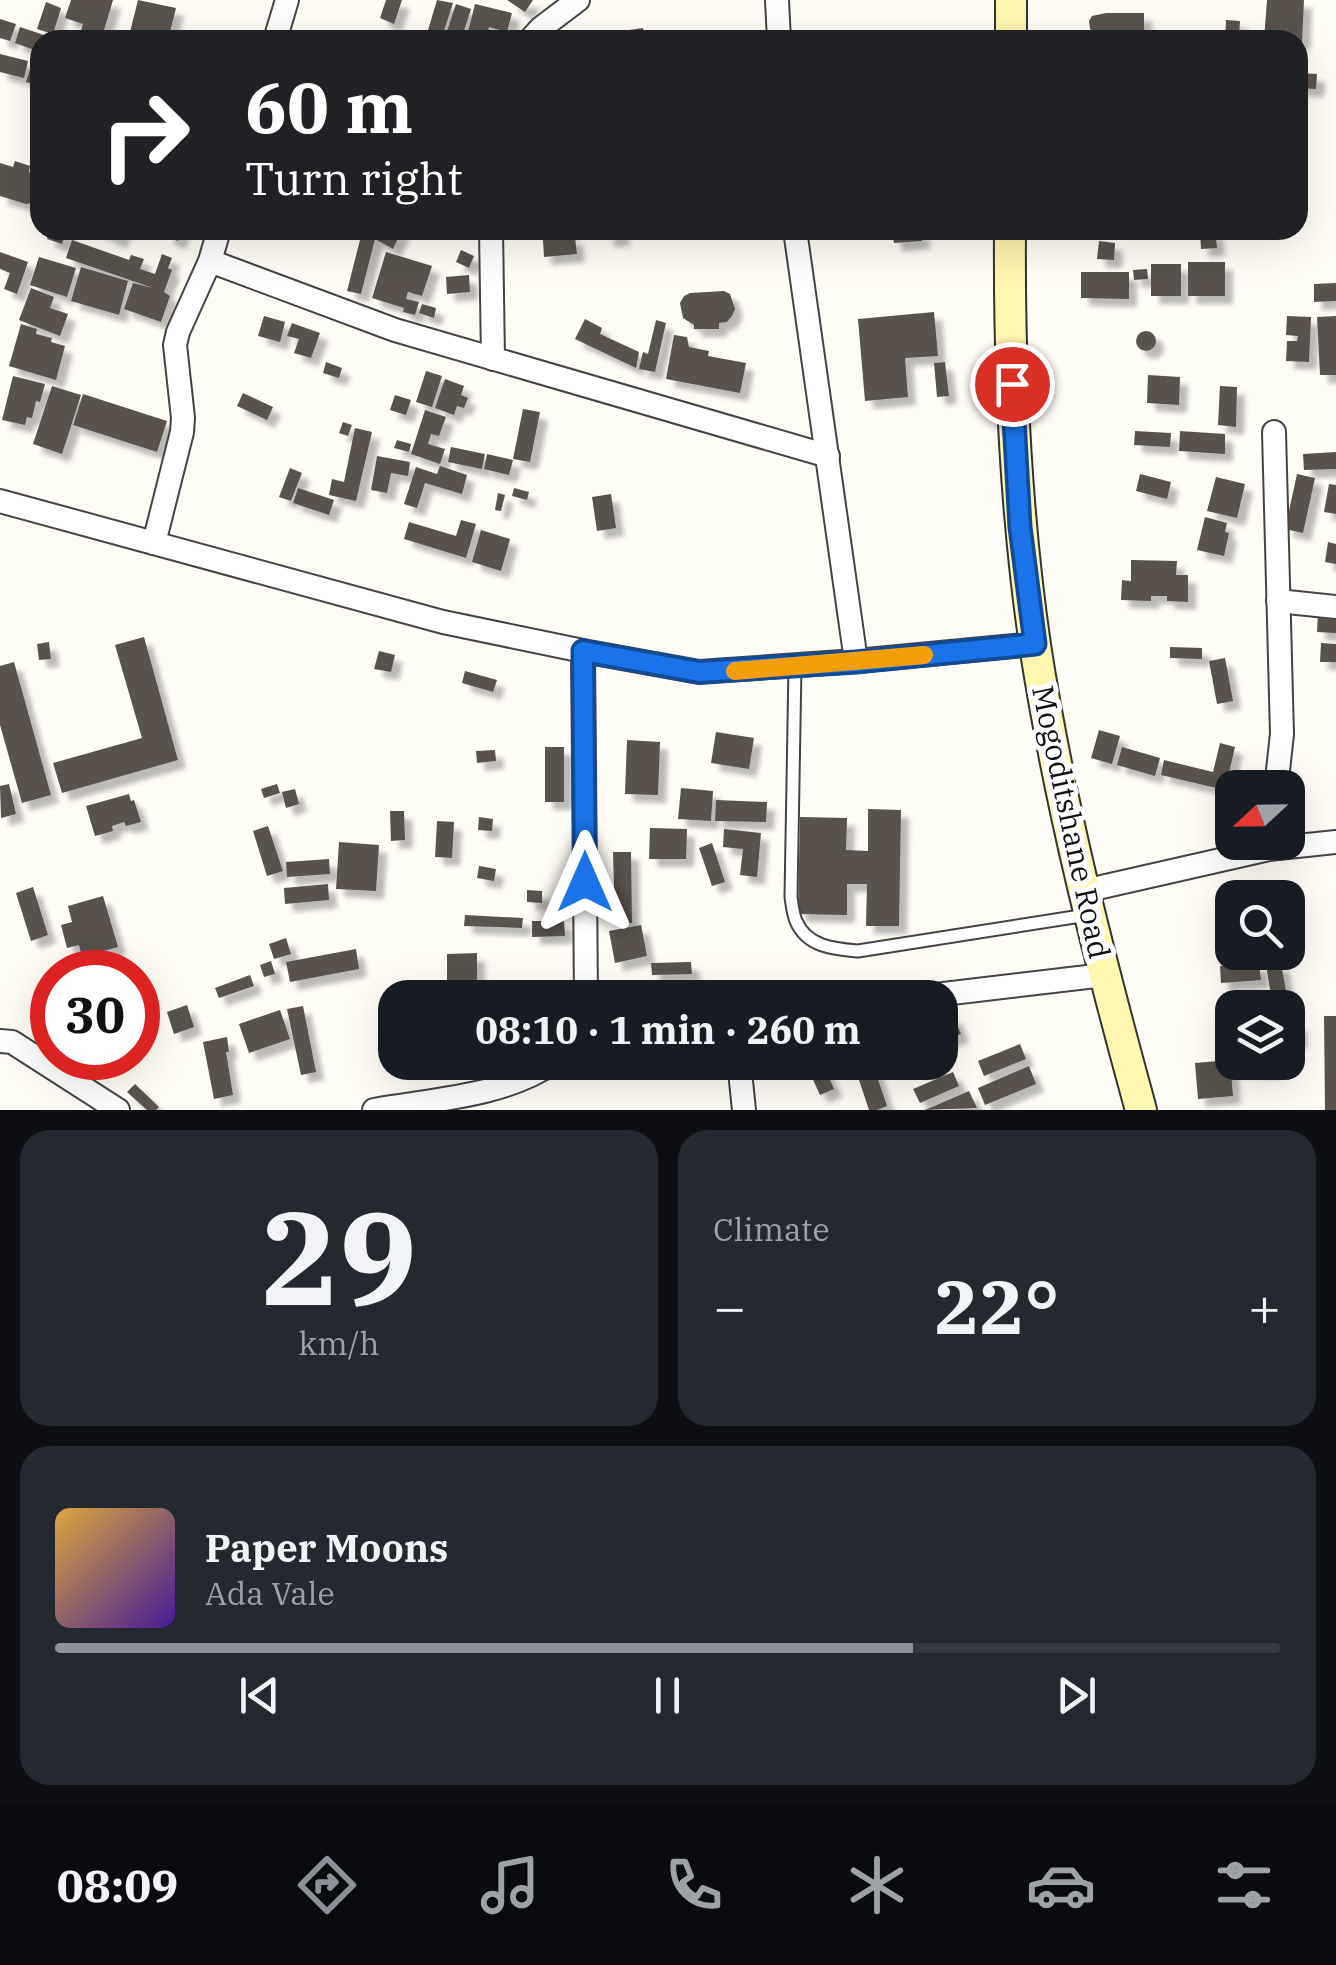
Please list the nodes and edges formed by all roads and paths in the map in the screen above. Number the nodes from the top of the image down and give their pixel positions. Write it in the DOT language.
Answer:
graph roads {
  1 [pos="287,0"];
  2 [pos="578,0"];
  3 [pos="777,0"];
  4 [pos="1011,0"];
  5 [pos="278,30"];
  6 [pos="539,30"];
  7 [pos="778,30"];
  8 [pos="1010,30"];
  9 [pos="216,240"];
  10 [pos="491,240"];
  11 [pos="796,240"];
  12 [pos="1010,240"];
  13 [pos="210,261"];
  14 [pos="493,359"];
  15 [pos="1274,432"];
  16 [pos="828,456"];
  17 [pos="0,500"];
  18 [pos="154,543"];
  19 [pos="1278,602"];
  20 [pos="1336,607"];
  21 [pos="1035,644"];
  22 [pos="583,651"];
  23 [pos="856,662"];
  24 [pos="794,666"];
  25 [pos="1278,770"];
  26 [pos="1336,842"];
  27 [pos="1305,844"];
  28 [pos="1225,860"];
  29 [pos="1088,903"];
  30 [pos="1104,975"];
  31 [pos="586,980"];
  32 [pos="958,992"];
  33 [pos="0,1041"];
  34 [pos="525,1080"];
  35 [pos="741,1080"];
  36 [pos="118,1110"];
  37 [pos="374,1110"];
  38 [pos="744,1110"];
  39 [pos="1140,1110"];
  1 -- 5 [label="street"];
  2 -- 6 [label="street"];
  3 -- 7 [label="street"];
  4 -- 8 [label="main road"];
  9 -- 13 [label="street"];
  10 -- 14 [label="street"];
  11 -- 16 [label="street"];
  12 -- 21 [label="main road, Mogoditshane Road"];
  13 -- 14 [label="street"];
  13 -- 18 [label="street"];
  14 -- 16 [label="street"];
  15 -- 19 [label="street"];
  16 -- 23 [label="street"];
  17 -- 18 [label="street"];
  18 -- 22 [label="street"];
  19 -- 20 [label="street"];
  19 -- 25 [label="street"];
  21 -- 23 [label="street"];
  21 -- 29 [label="main road, Mogoditshane Road"];
  22 -- 24 [label="street"];
  22 -- 31 [label="street"];
  23 -- 24 [label="street"];
  24 -- 29 [label="lane"];
  26 -- 27 [label="street"];
  28 -- 29 [label="street"];
  29 -- 30 [label="main road, Mogoditshane Road"];
  30 -- 32 [label="street"];
  30 -- 39 [label="main road, Mogoditshane Road"];
  33 -- 36 [label="street"];
  34 -- 37 [label="street"];
  35 -- 38 [label="street"];
}
